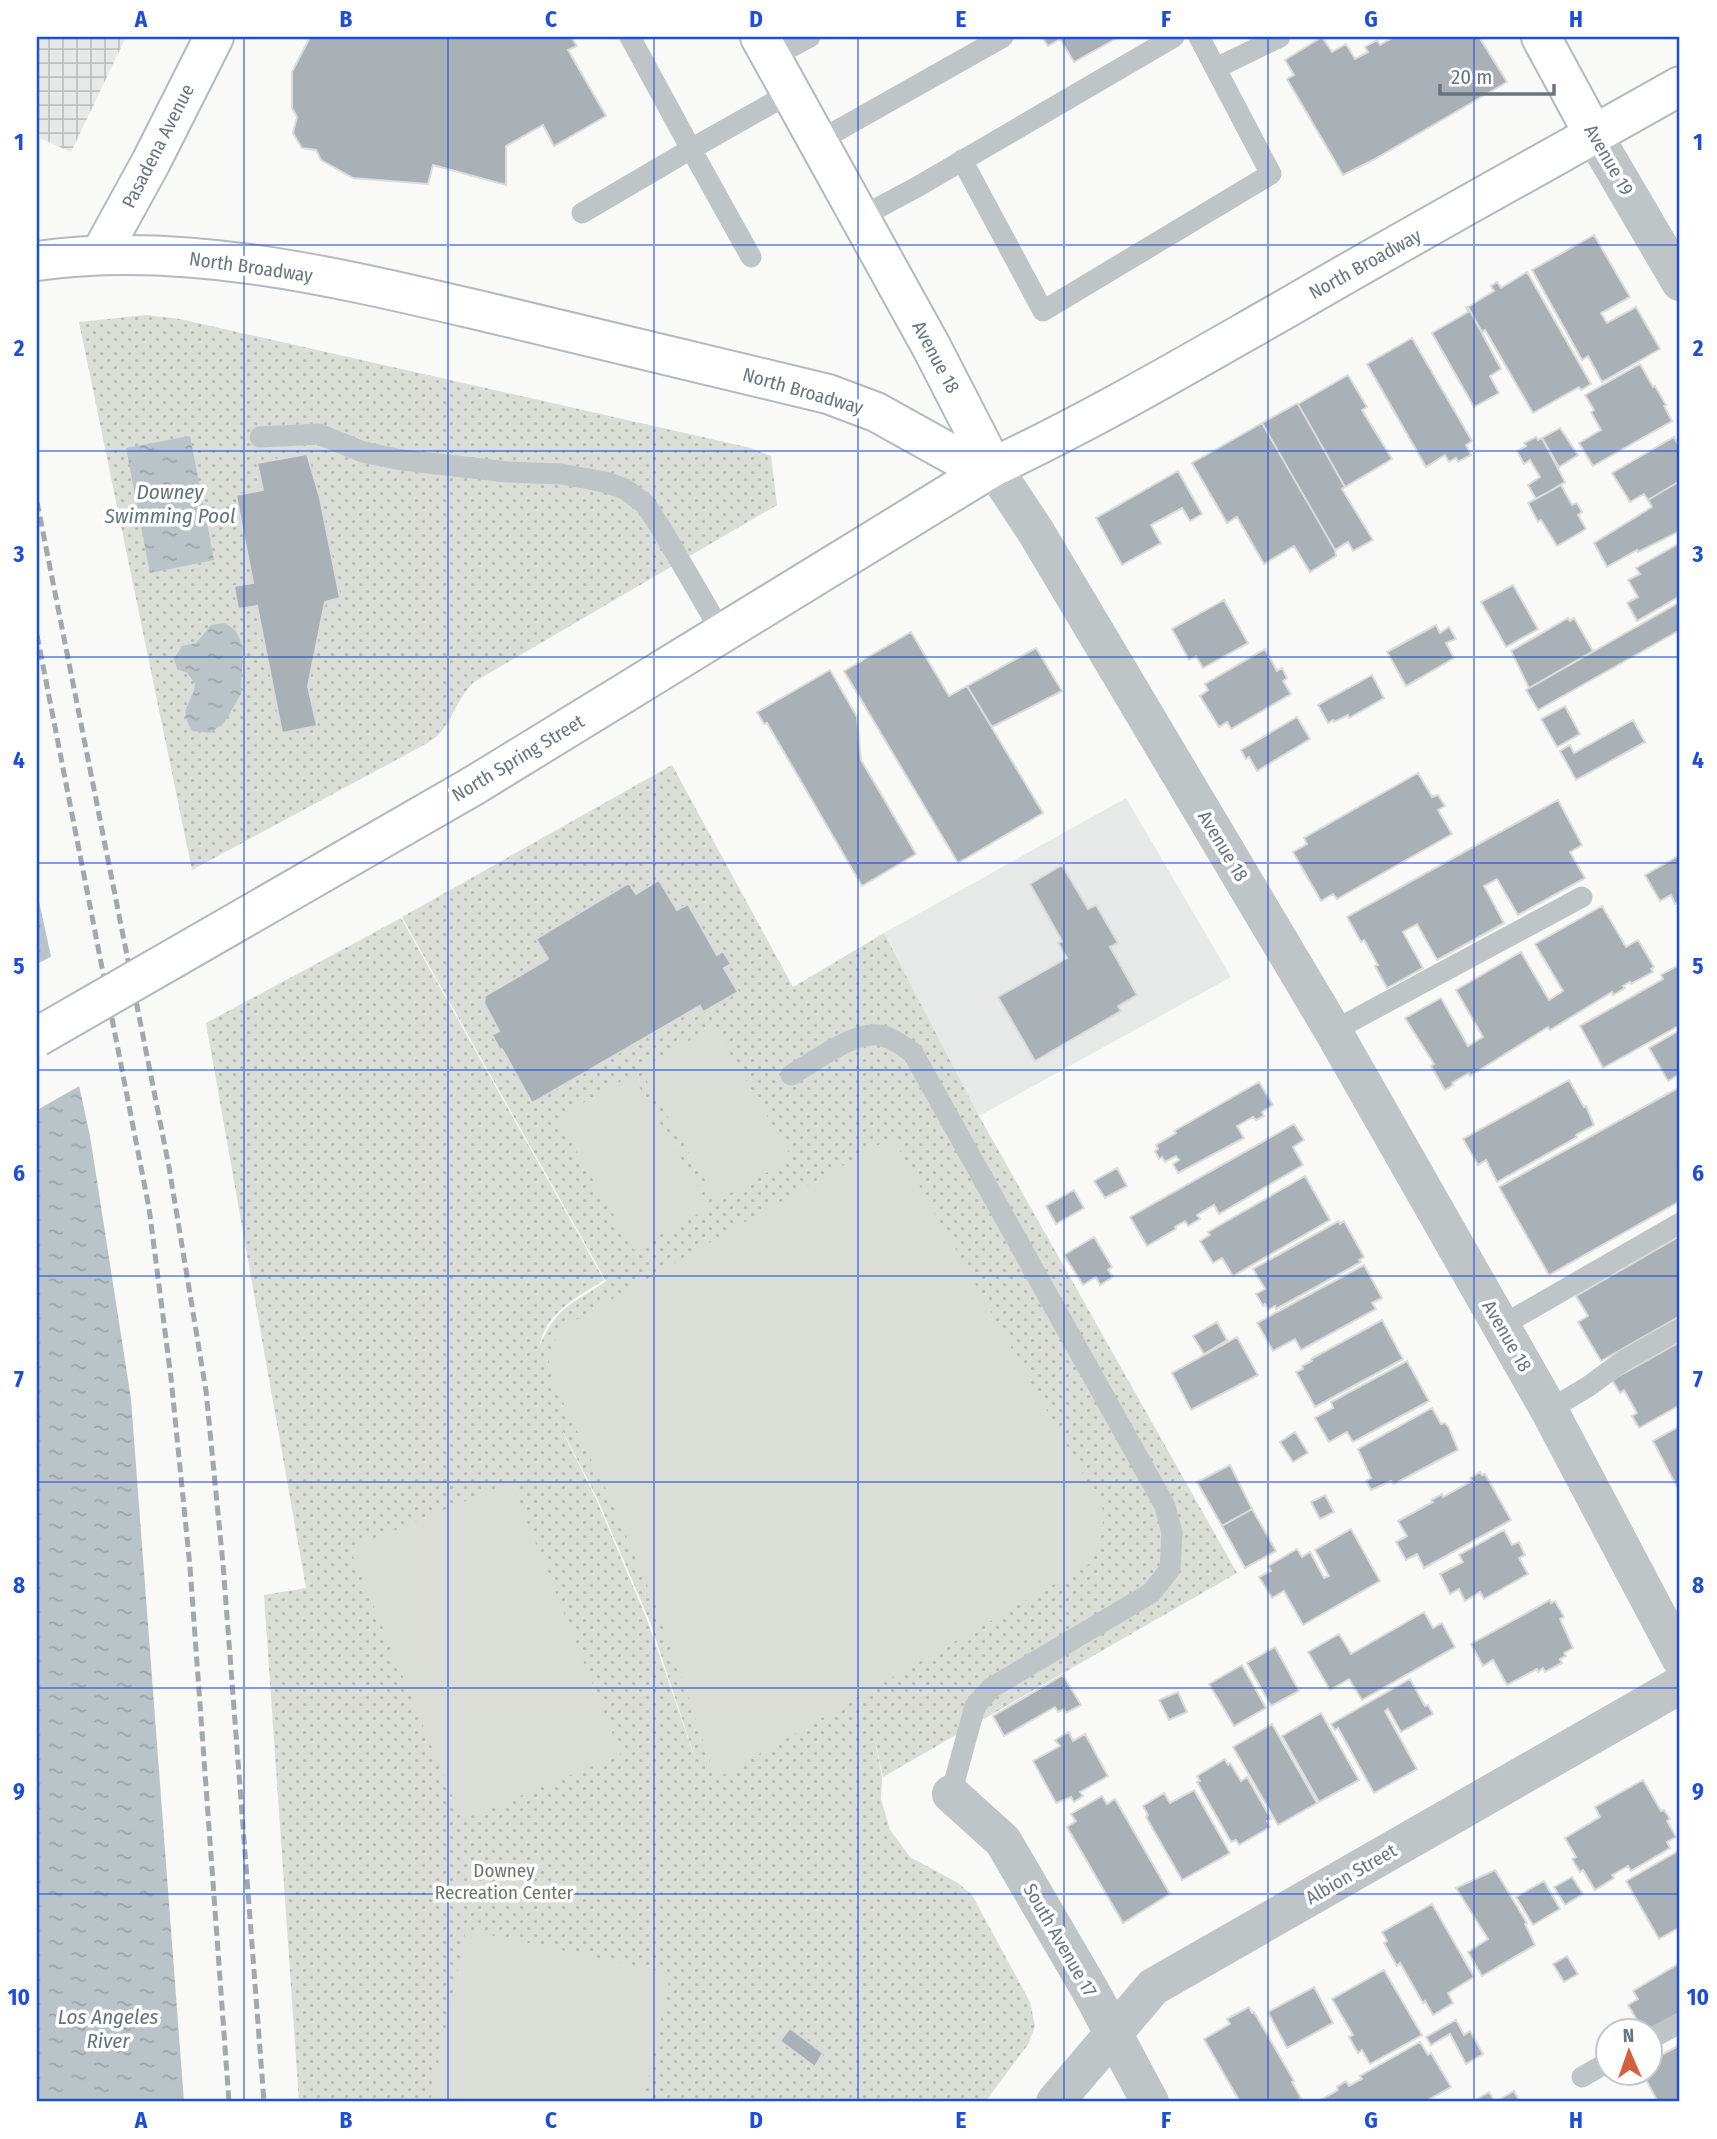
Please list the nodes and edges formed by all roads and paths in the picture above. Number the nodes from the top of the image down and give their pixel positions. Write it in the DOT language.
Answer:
graph roads {
  1 [pos="214,37"];
  2 [pos="630,37"];
  3 [pos="810,37"];
  4 [pos="1003,37"];
  5 [pos="1174,37"];
  6 [pos="1199,37"];
  7 [pos="1280,37"];
  8 [pos="1541,37"];
  9 [pos="766,47"];
  10 [pos="1216,68"];
  11 [pos="1680,86"];
  12 [pos="792,92"];
  13 [pos="1594,135"];
  14 [pos="817,142"];
  15 [pos="691,149"];
  16 [pos="961,160"];
  17 [pos="582,213"];
  18 [pos="859,218"];
  19 [pos="89,255"];
  20 [pos="751,257"];
  21 [pos="37,261"];
  22 [pos="1680,282"];
  23 [pos="260,437"];
  24 [pos="993,467"];
  25 [pos="722,633"];
  26 [pos="1583,897"];
  27 [pos="1334,1031"];
  28 [pos="37,1037"];
  29 [pos="791,1075"];
  30 [pos="1680,1223"];
  31 [pos="1501,1326"];
  32 [pos="1680,1329"];
  33 [pos="1549,1410"];
  34 [pos="1680,1658"];
  35 [pos="1680,1685"];
  36 [pos="951,1794"];
  37 [pos="1680,2023"];
  38 [pos="1664,2032"];
  39 [pos="1112,2034"];
  40 [pos="1594,2070"];
  41 [pos="1582,2077"];
  42 [pos="1055,2102"];
  43 [pos="1150,2102"];
  1 -- 19 [label="main road, Pasadena Avenue"];
  2 -- 15 [label="lane"];
  3 -- 9 [label="lane"];
  4 -- 14 [label="lane"];
  5 -- 16 [label="lane"];
  6 -- 10 [label="lane"];
  7 -- 10 [label="lane"];
  8 -- 13 [label="main road, Avenue 19"];
  9 -- 12 [label="main road, Avenue 18"];
  10 -- 16 [label="lane"];
  11 -- 13 [label="main road, North Broadway"];
  12 -- 14 [label="main road, Avenue 18"];
  12 -- 15 [label="lane"];
  13 -- 22 [label="street, Avenue 19"];
  13 -- 24 [label="main road, North Broadway"];
  14 -- 18 [label="main road, Avenue 18"];
  15 -- 17 [label="lane"];
  15 -- 20 [label="lane"];
  16 -- 18 [label="lane"];
  18 -- 24 [label="main road, Avenue 18"];
  19 -- 21 [label="main road, North Broadway"];
  19 -- 24 [label="main road, North Broadway"];
  23 -- 25 [label="lane"];
  24 -- 25 [label="main road, North Spring Street"];
  24 -- 27 [label="street, Avenue 18"];
  25 -- 28 [label="main road, North Spring Street, bridge"];
  26 -- 27 [label="lane"];
  27 -- 31 [label="street, Avenue 18"];
  29 -- 36 [label="lane"];
  30 -- 31 [label="lane"];
  31 -- 33 [label="street, Avenue 18"];
  32 -- 33 [label="lane"];
  33 -- 34 [label="street, Avenue 18"];
  35 -- 39 [label="street, Albion Street"];
  36 -- 39 [label="street, South Avenue 17"];
  37 -- 38 [label="lane"];
  39 -- 42 [label="street, Albion Street"];
  39 -- 43 [label="street, South Avenue 17"];
  40 -- 41 [label="lane"];
}
